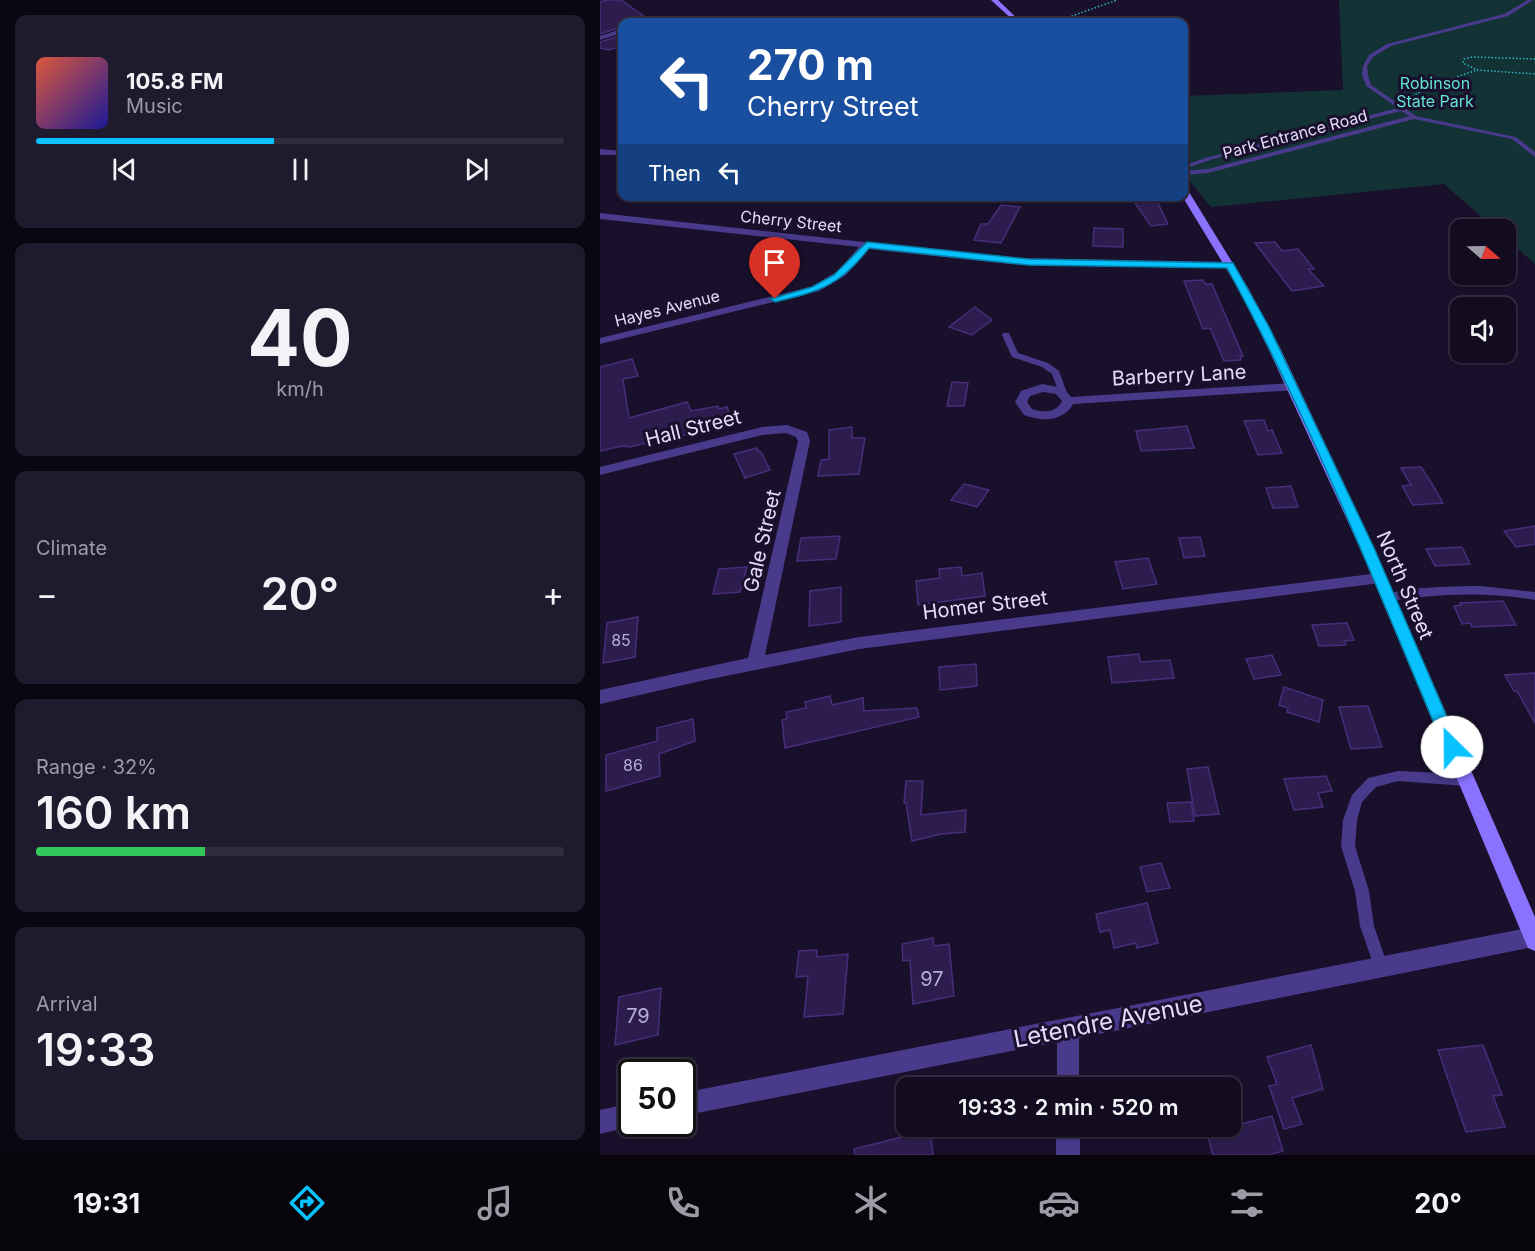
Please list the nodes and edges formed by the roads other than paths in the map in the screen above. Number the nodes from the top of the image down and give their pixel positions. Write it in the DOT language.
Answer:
graph roads {
  1 [pos="994,0"];
  2 [pos="1531,0"];
  3 [pos="1014,18"];
  4 [pos="618,32"];
  5 [pos="600,38"];
  6 [pos="1401,109"];
  7 [pos="1414,117"];
  8 [pos="600,152"];
  9 [pos="618,153"];
  10 [pos="1535,156"];
  11 [pos="1188,166"];
  12 [pos="1188,173"];
  13 [pos="1188,198"];
  14 [pos="600,216"];
  15 [pos="867,245"];
  16 [pos="1230,265"];
  17 [pos="1006,335"];
  18 [pos="600,342"];
  19 [pos="1292,387"];
  20 [pos="1066,397"];
  21 [pos="796,430"];
  22 [pos="600,471"];
  23 [pos="1380,578"];
  24 [pos="1535,596"];
  25 [pos="1388,597"];
  26 [pos="755,663"];
  27 [pos="600,697"];
  28 [pos="1466,780"];
  29 [pos="1534,939"];
  30 [pos="1381,967"];
  31 [pos="1068,1028"];
  32 [pos="1068,1077"];
  33 [pos="696,1102"];
  34 [pos="618,1118"];
  35 [pos="600,1122"];
  36 [pos="1068,1137"];
  37 [pos="1068,1155"];
  1 -- 3 [label="main road"];
  2 -- 6 [label="lane"];
  4 -- 5 [label="street"];
  6 -- 7 [label="lane"];
  6 -- 11 [label="lane"];
  7 -- 10 [label="lane"];
  7 -- 12 [label="lane, Park Entrance Road"];
  8 -- 9 [label="street"];
  13 -- 16 [label="main road, North Street"];
  14 -- 15 [label="street, Cherry Street"];
  15 -- 16 [label="street, Cherry Street"];
  15 -- 18 [label="street, Hayes Avenue"];
  16 -- 19 [label="main road, North Street"];
  17 -- 20 [label="lane"];
  19 -- 20 [label="street, Barberry Lane"];
  19 -- 23 [label="main road, North Street"];
  21 -- 22 [label="street, Hall Street"];
  21 -- 26 [label="street, Gale Street"];
  23 -- 25 [label="main road, North Street"];
  23 -- 26 [label="street, Homer Street"];
  24 -- 25 [label="lane"];
  25 -- 28 [label="main road, North Street"];
  26 -- 27 [label="street, Homer Street"];
  28 -- 29 [label="main road, North Street"];
  28 -- 30 [label="lane"];
  29 -- 30 [label="street, Letendre Avenue"];
  30 -- 31 [label="street, Letendre Avenue"];
  31 -- 32 [label="street"];
  31 -- 33 [label="street, Letendre Avenue"];
  34 -- 35 [label="street"];
  36 -- 37 [label="street"];
}
